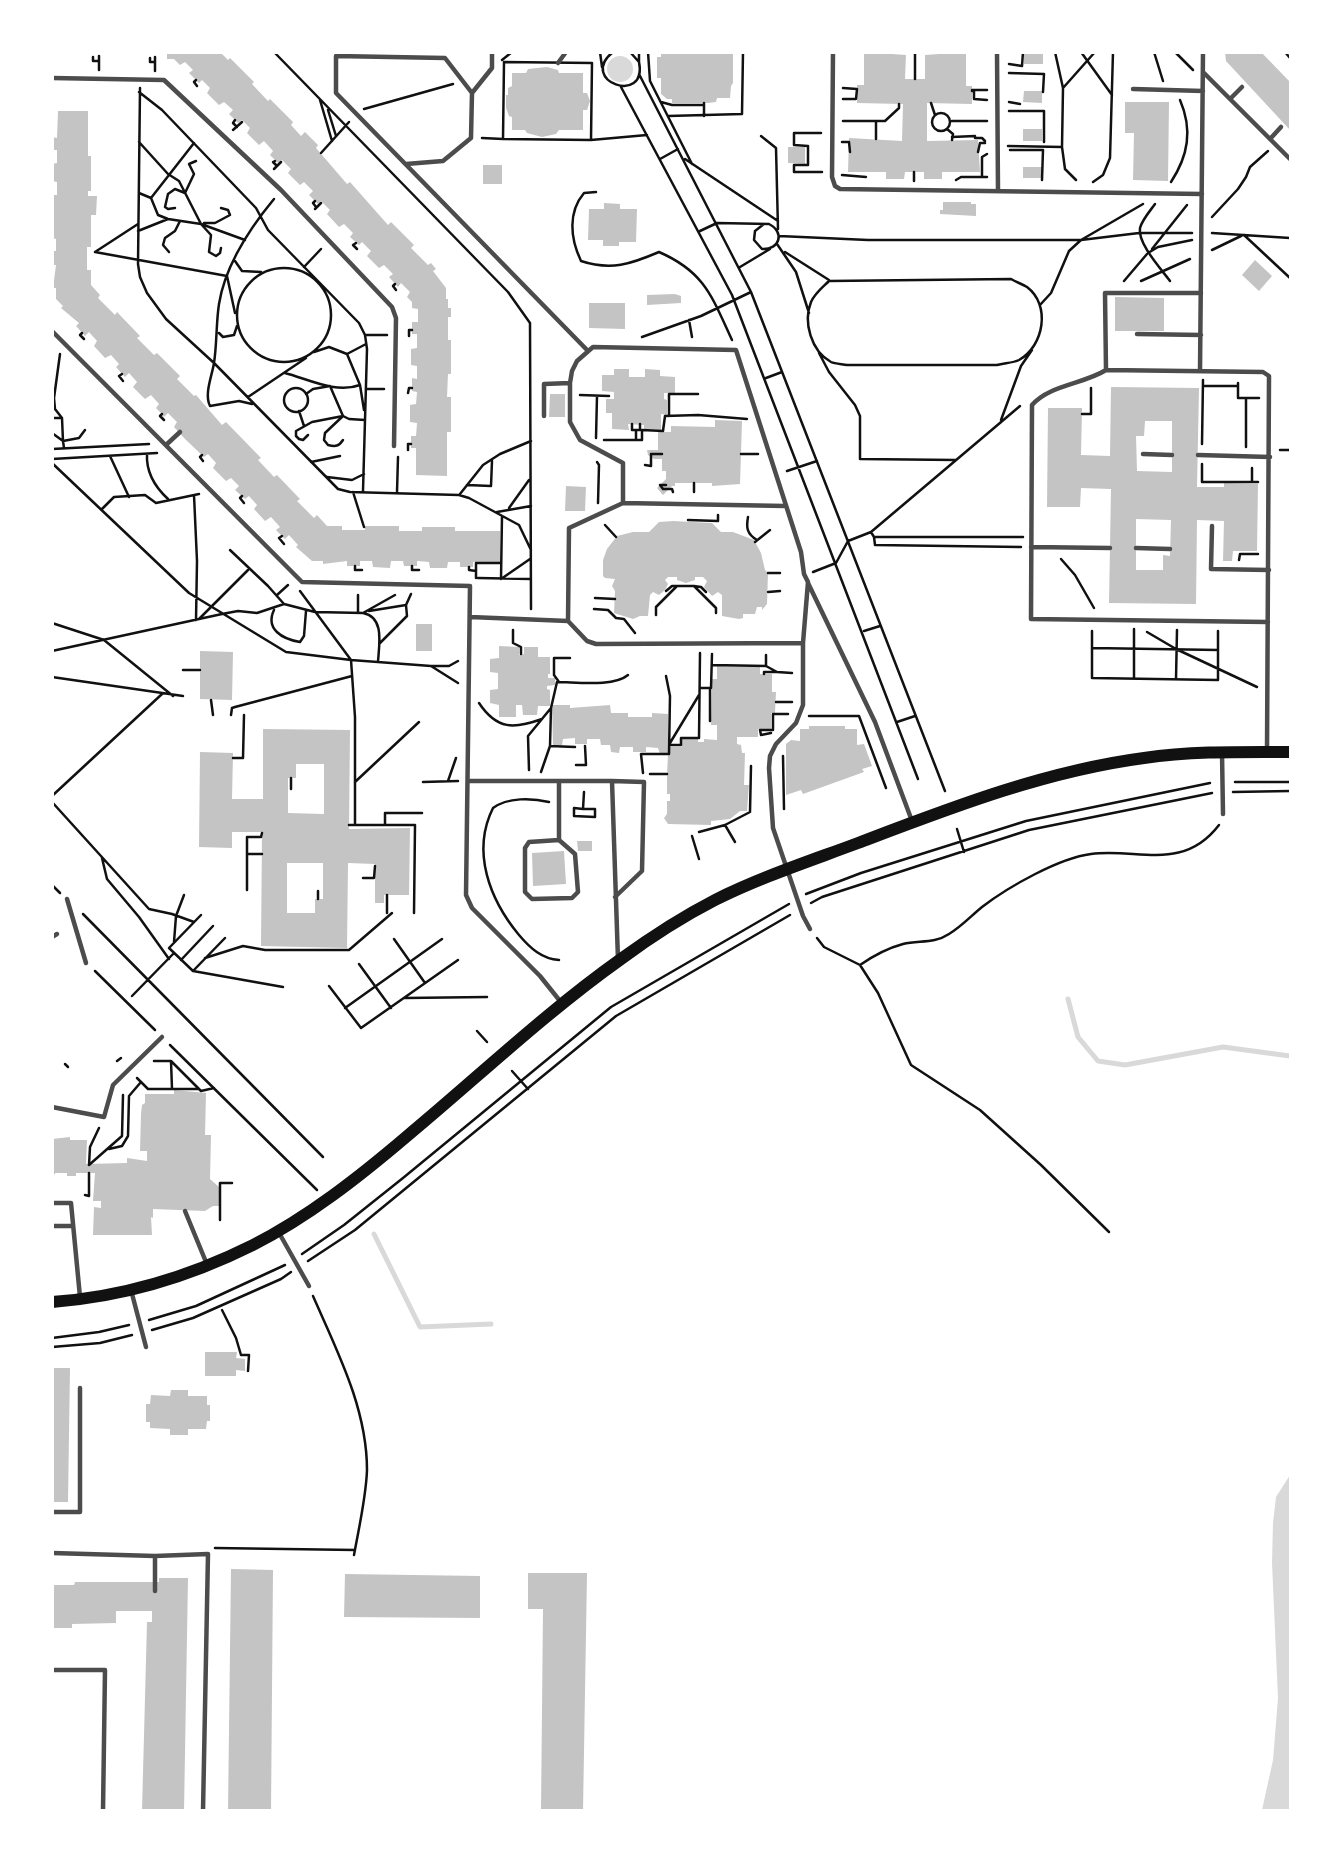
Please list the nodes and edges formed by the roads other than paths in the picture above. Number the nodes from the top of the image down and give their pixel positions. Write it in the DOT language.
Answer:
graph roads {
  1 [pos="492,52"];
  2 [pos="566,52"];
  3 [pos="833,52"];
  4 [pos="997,52"];
  5 [pos="1203,52"];
  6 [pos="335,54"];
  7 [pos="558,63"];
  8 [pos="1203,72"];
  9 [pos="52,78"];
  10 [pos="1242,87"];
  11 [pos="1133,89"];
  12 [pos="1203,91"];
  13 [pos="472,93"];
  14 [pos="1230,99"];
  15 [pos="1281,127"];
  16 [pos="1270,139"];
  17 [pos="1290,159"];
  18 [pos="406,164"];
  19 [pos="998,191"];
  20 [pos="1202,194"];
  21 [pos="1201,293"];
  22 [pos="52,331"];
  23 [pos="1137,334"];
  24 [pos="1200,335"];
  25 [pos="588,351"];
  26 [pos="1105,370"];
  27 [pos="1200,371"];
  28 [pos="570,383"];
  29 [pos="544,416"];
  30 [pos="180,432"];
  31 [pos="166,445"];
  32 [pos="394,446"];
  33 [pos="1143,454"];
  34 [pos="1172,455"];
  35 [pos="1200,455"];
  36 [pos="1270,457"];
  37 [pos="623,503"];
  38 [pos="785,506"];
  39 [pos="1212,526"];
  40 [pos="1031,547"];
  41 [pos="1110,548"];
  42 [pos="1136,548"];
  43 [pos="1170,549"];
  44 [pos="1269,570"];
  45 [pos="808,582"];
  46 [pos="470,617"];
  47 [pos="568,621"];
  48 [pos="1268,622"];
  49 [pos="803,643"];
  50 [pos="1267,752"];
  51 [pos="1290,752"];
  52 [pos="1222,753"];
  53 [pos="469,781"];
  54 [pos="559,781"];
  55 [pos="612,781"];
  56 [pos="1223,814"];
  57 [pos="912,822"];
  58 [pos="559,840"];
  59 [pos="786,869"];
  60 [pos="615,897"];
  61 [pos="67,900"];
  62 [pos="810,929"];
  63 [pos="618,961"];
  64 [pos="86,963"];
  65 [pos="563,1004"];
  66 [pos="162,1037"];
  67 [pos="52,1107"];
  68 [pos="52,1203"];
  69 [pos="185,1211"];
  70 [pos="52,1226"];
  71 [pos="73,1226"];
  72 [pos="278,1230"];
  73 [pos="207,1266"];
  74 [pos="309,1286"];
  75 [pos="131,1289"];
  76 [pos="80,1298"];
  77 [pos="52,1302"];
  78 [pos="146,1347"];
  79 [pos="80,1388"];
  80 [pos="52,1512"];
  81 [pos="52,1553"];
  82 [pos="155,1556"];
  83 [pos="155,1591"];
  84 [pos="52,1670"];
  85 [pos="103,1811"];
  86 [pos="203,1811"];
  1 -- 13 [label="lane"];
  2 -- 7 [label="lane"];
  3 -- 19 [label="lane"];
  4 -- 19 [label="lane"];
  5 -- 8 [label="lane"];
  6 -- 13 [label="lane"];
  6 -- 18 [label="lane"];
  8 -- 12 [label="lane"];
  8 -- 14 [label="lane"];
  9 -- 32 [label="lane"];
  10 -- 14 [label="lane"];
  11 -- 12 [label="lane"];
  12 -- 20 [label="lane"];
  13 -- 18 [label="lane"];
  14 -- 16 [label="lane"];
  15 -- 16 [label="lane"];
  16 -- 17 [label="lane"];
  18 -- 25 [label="lane"];
  19 -- 20 [label="lane"];
  20 -- 21 [label="lane"];
  21 -- 24 [label="lane"];
  21 -- 26 [label="lane"];
  22 -- 31 [label="lane"];
  23 -- 24 [label="lane"];
  24 -- 27 [label="lane"];
  25 -- 28 [label="lane"];
  25 -- 38 [label="lane"];
  26 -- 27 [label="lane"];
  26 -- 40 [label="lane"];
  27 -- 36 [label="lane"];
  28 -- 29 [label="lane"];
  28 -- 37 [label="lane"];
  30 -- 31 [label="lane"];
  31 -- 46 [label="lane"];
  33 -- 34 [label="lane"];
  35 -- 36 [label="lane"];
  36 -- 44 [label="lane"];
  37 -- 38 [label="lane"];
  37 -- 47 [label="lane"];
  38 -- 45 [label="lane"];
  39 -- 44 [label="lane"];
  40 -- 41 [label="lane"];
  40 -- 48 [label="lane"];
  42 -- 43 [label="lane"];
  44 -- 48 [label="lane"];
  45 -- 49 [label="lane"];
  45 -- 57 [label="lane"];
  46 -- 47 [label="lane"];
  46 -- 53 [label="lane"];
  47 -- 49 [label="lane"];
  48 -- 50 [label="lane"];
  49 -- 59 [label="lane"];
  50 -- 51 [label="main road"];
  50 -- 52 [label="main road"];
  52 -- 56 [label="lane"];
  52 -- 57 [label="main road"];
  53 -- 54 [label="lane"];
  53 -- 65 [label="lane"];
  54 -- 55 [label="lane"];
  54 -- 58 [label="lane"];
  55 -- 60 [label="lane"];
  55 -- 60 [label="lane"];
  57 -- 59 [label="main road"];
  58 -- 58 [label="lane"];
  59 -- 62 [label="lane"];
  59 -- 63 [label="main road"];
  60 -- 63 [label="lane"];
  61 -- 64 [label="lane"];
  63 -- 65 [label="main road"];
  65 -- 72 [label="main road"];
  66 -- 67 [label="lane"];
  68 -- 71 [label="lane"];
  69 -- 73 [label="lane"];
  70 -- 71 [label="lane"];
  71 -- 76 [label="lane"];
  72 -- 73 [label="main road"];
  72 -- 74 [label="lane"];
  73 -- 75 [label="main road"];
  75 -- 76 [label="main road"];
  75 -- 78 [label="lane"];
  76 -- 77 [label="main road"];
  79 -- 80 [label="lane"];
  81 -- 82 [label="lane"];
  82 -- 83 [label="lane"];
  82 -- 86 [label="lane"];
  84 -- 85 [label="lane"];
}
